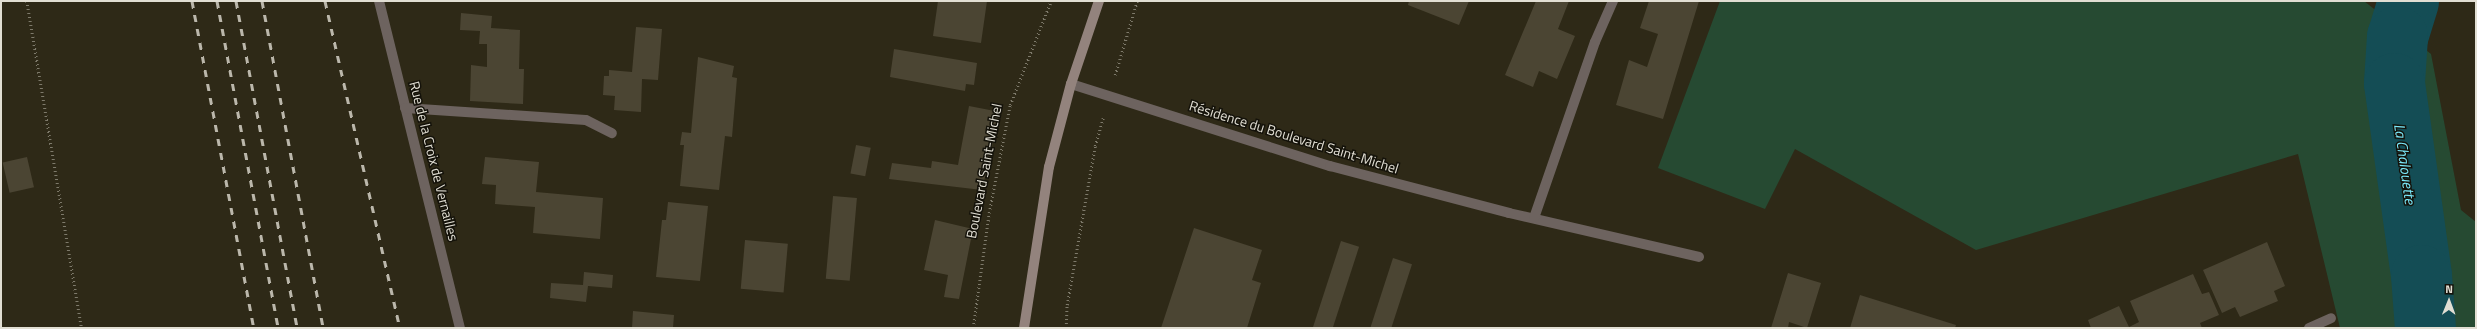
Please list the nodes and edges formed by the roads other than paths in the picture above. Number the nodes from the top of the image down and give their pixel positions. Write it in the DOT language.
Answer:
graph roads {
  1 [pos="379,1"];
  2 [pos="1099,1"];
  3 [pos="1613,1"];
  4 [pos="1071,84"];
  5 [pos="405,108"];
  6 [pos="612,133"];
  7 [pos="1534,218"];
  8 [pos="1699,257"];
  9 [pos="2331,318"];
  10 [pos="460,328"];
  11 [pos="1024,328"];
  12 [pos="2309,328"];
  1 -- 5 [label="street, Rue de la Croix de Vernailles"];
  2 -- 4 [label="main road"];
  3 -- 7 [label="street"];
  4 -- 7 [label="street, Résidence du Boulevard Saint-Michel"];
  4 -- 11 [label="main road"];
  5 -- 6 [label="street"];
  5 -- 10 [label="street, Rue de la Croix de Vernailles"];
  7 -- 8 [label="street, Résidence du Boulevard Saint-Michel"];
  9 -- 12 [label="street"];
}
